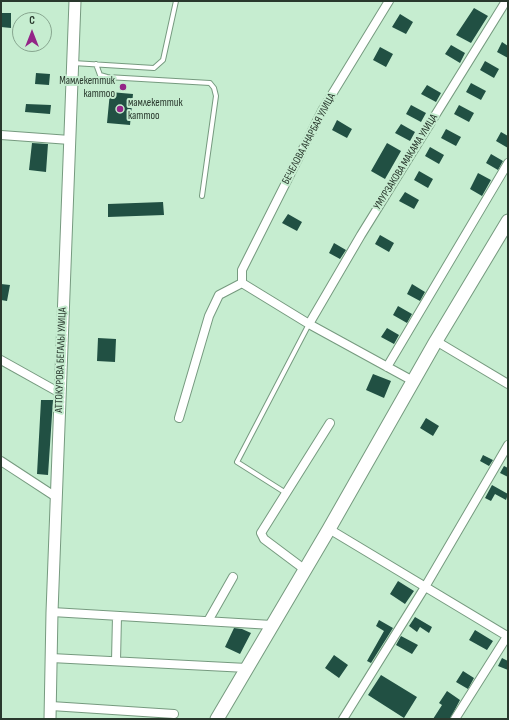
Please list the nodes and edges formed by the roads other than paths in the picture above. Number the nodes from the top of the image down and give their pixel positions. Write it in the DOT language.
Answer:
graph roads {
  1 [pos="75,1"];
  2 [pos="176,1"];
  3 [pos="389,1"];
  4 [pos="506,1"];
  5 [pos="73,62"];
  6 [pos="96,64"];
  7 [pos="1,134"];
  8 [pos="70,140"];
  9 [pos="508,163"];
  10 [pos="202,196"];
  11 [pos="508,221"];
  12 [pos="242,283"];
  13 [pos="309,324"];
  14 [pos="436,341"];
  15 [pos="1,360"];
  16 [pos="387,367"];
  17 [pos="413,381"];
  18 [pos="508,384"];
  19 [pos="60,393"];
  20 [pos="179,418"];
  21 [pos="330,424"];
  22 [pos="508,445"];
  23 [pos="1,461"];
  24 [pos="286,494"];
  25 [pos="56,497"];
  26 [pos="330,529"];
  27 [pos="304,569"];
  28 [pos="232,578"];
  29 [pos="425,587"];
  30 [pos="52,612"];
  31 [pos="117,616"];
  32 [pos="208,621"];
  33 [pos="272,624"];
  34 [pos="508,636"];
  35 [pos="51,658"];
  36 [pos="116,661"];
  37 [pos="247,668"];
  38 [pos="50,706"];
  39 [pos="174,714"];
  40 [pos="127,715"];
  41 [pos="220,717"];
  42 [pos="50,719"];
  43 [pos="343,719"];
  44 [pos="455,719"];
  1 -- 5 [label="main road, АТТОКУРОВА БЕГАЛЫ УЛИЦА"];
  2 -- 6 [label="lane"];
  3 -- 12 [label="street, БЕЧЕЛОВА АНАРБАЯ УЛИЦА"];
  4 -- 13 [label="street, УМУРЗАКОВА МАКАМА УЛИЦА"];
  5 -- 6 [label="lane"];
  5 -- 8 [label="main road, АТТОКУРОВА БЕГАЛЫ УЛИЦА"];
  6 -- 10 [label="lane"];
  7 -- 8 [label="street"];
  8 -- 19 [label="main road, АТТОКУРОВА БЕГАЛЫ УЛИЦА"];
  9 -- 16 [label="street"];
  11 -- 14 [label="highway"];
  12 -- 13 [label="street"];
  12 -- 20 [label="street"];
  13 -- 16 [label="street"];
  13 -- 24 [label="lane"];
  14 -- 17 [label="highway"];
  14 -- 18 [label="street"];
  15 -- 19 [label="street"];
  16 -- 17 [label="street"];
  17 -- 26 [label="highway"];
  19 -- 25 [label="main road, АТТОКУРОВА БЕГАЛЫ УЛИЦА"];
  21 -- 24 [label="street"];
  22 -- 29 [label="street"];
  23 -- 25 [label="street"];
  24 -- 27 [label="street"];
  25 -- 30 [label="main road, АТТОКУРОВА БЕГАЛЫ УЛИЦА"];
  26 -- 27 [label="highway"];
  26 -- 29 [label="street"];
  27 -- 33 [label="highway"];
  28 -- 32 [label="street"];
  29 -- 34 [label="street"];
  29 -- 43 [label="street"];
  30 -- 31 [label="street"];
  30 -- 35 [label="main road, АТТОКУРОВА БЕГАЛЫ УЛИЦА"];
  31 -- 32 [label="street"];
  31 -- 36 [label="street"];
  32 -- 33 [label="street"];
  33 -- 37 [label="highway"];
  34 -- 44 [label="street"];
  35 -- 36 [label="street"];
  35 -- 38 [label="main road, АТТОКУРОВА БЕГАЛЫ УЛИЦА"];
  36 -- 37 [label="street"];
  37 -- 41 [label="highway"];
  38 -- 40 [label="street"];
  38 -- 42 [label="main road, АТТОКУРОВА БЕГАЛЫ УЛИЦА"];
  39 -- 40 [label="street"];
}
